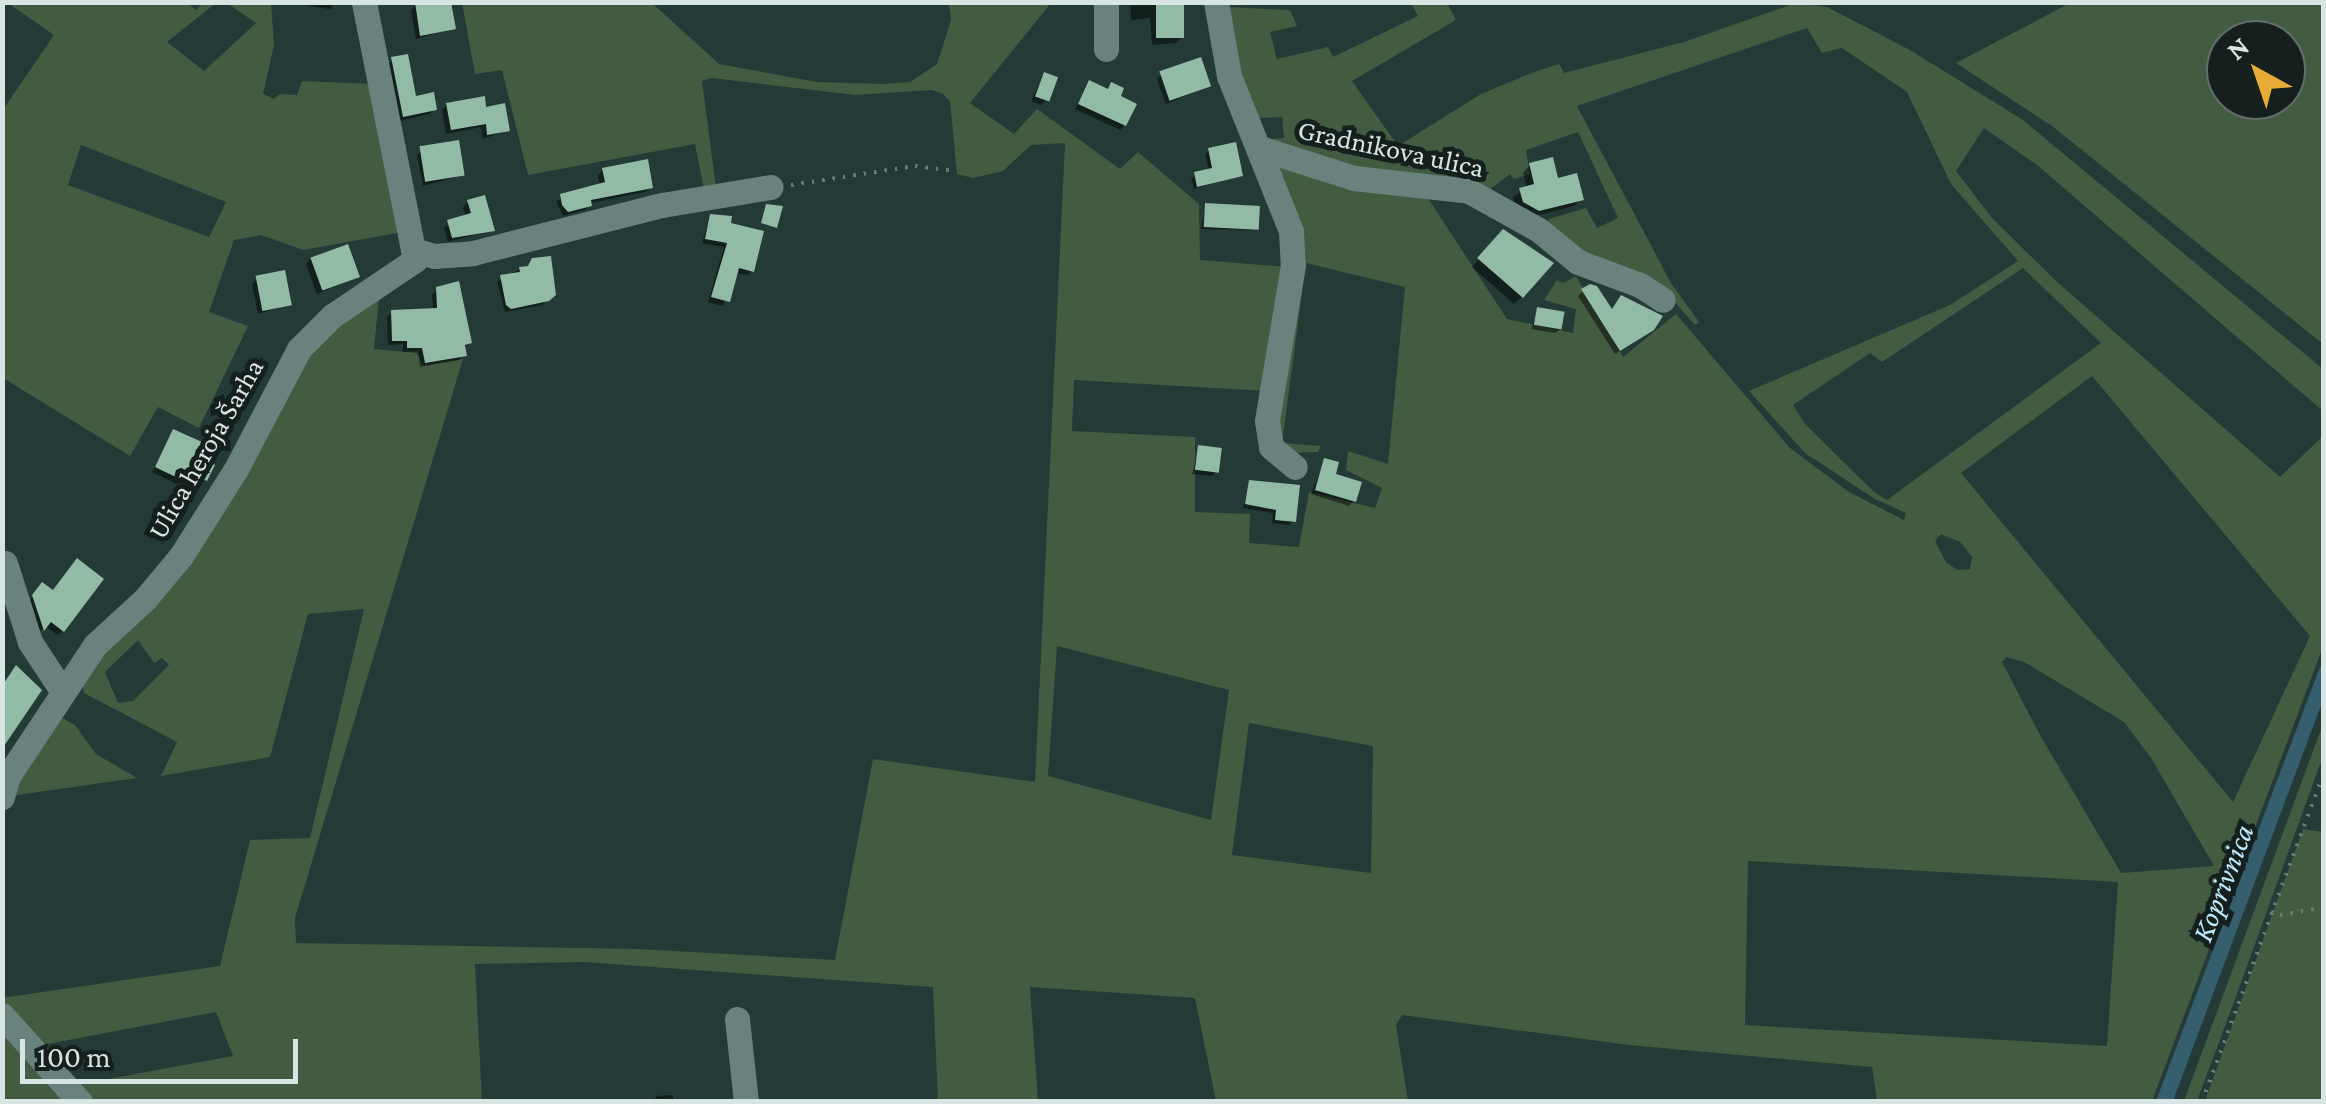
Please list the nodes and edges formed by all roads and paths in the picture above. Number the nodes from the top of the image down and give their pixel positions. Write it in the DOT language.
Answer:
graph roads {
  1 [pos="364,2"];
  2 [pos="1106,2"];
  3 [pos="1216,2"];
  4 [pos="1106,49"];
  5 [pos="1260,148"];
  6 [pos="953,171"];
  7 [pos="771,187"];
  8 [pos="417,251"];
  9 [pos="1662,300"];
  10 [pos="1295,466"];
  11 [pos="5,563"];
  12 [pos="64,692"];
  13 [pos="2324,772"];
  14 [pos="2,797"];
  15 [pos="2324,907"];
  16 [pos="2271,912"];
  17 [pos="2,1016"];
  18 [pos="738,1019"];
  19 [pos="80,1102"];
  20 [pos="746,1102"];
  21 [pos="2202,1102"];
  1 -- 8 [label="street"];
  2 -- 4 [label="street"];
  3 -- 5 [label="street, Gradnikova ulica"];
  5 -- 9 [label="street, Gradnikova ulica"];
  5 -- 10 [label="street, Gradnikova ulica"];
  6 -- 7 [label="path"];
  7 -- 8 [label="street"];
  8 -- 12 [label="street, Ulica heroja Šarha"];
  11 -- 12 [label="street"];
  12 -- 14 [label="street, Ulica heroja Šarha"];
  13 -- 16 [label="path"];
  15 -- 16 [label="path"];
  16 -- 21 [label="path"];
  17 -- 19 [label="street"];
  18 -- 20 [label="street"];
}
